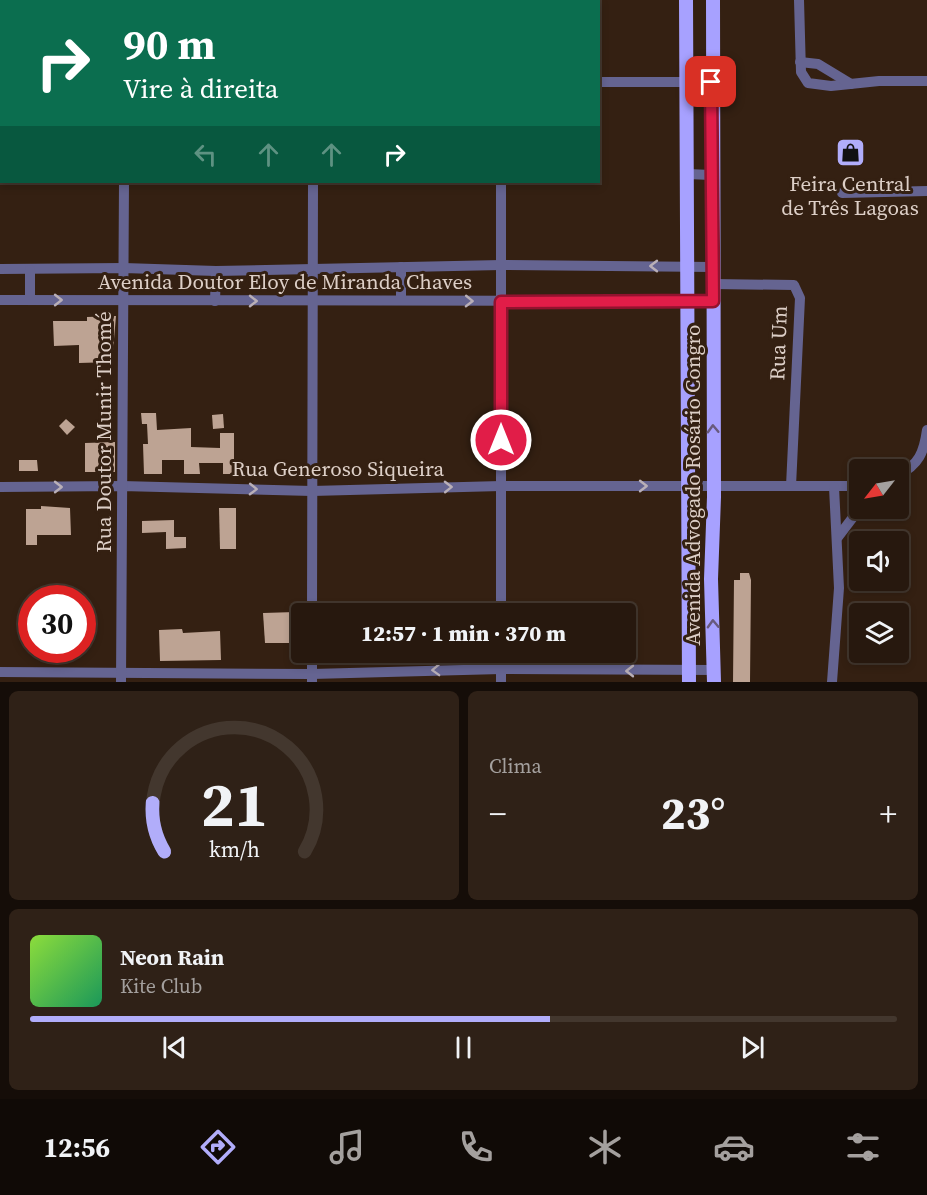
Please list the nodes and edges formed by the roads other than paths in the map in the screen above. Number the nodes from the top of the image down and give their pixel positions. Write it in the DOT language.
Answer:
graph roads {
  1 [pos="686,0"];
  2 [pos="713,0"];
  3 [pos="799,0"];
  4 [pos="800,62"];
  5 [pos="927,81"];
  6 [pos="600,82"];
  7 [pos="688,82"];
  8 [pos="711,82"];
  9 [pos="850,84"];
  10 [pos="688,174"];
  11 [pos="711,175"];
  12 [pos="124,183"];
  13 [pos="313,183"];
  14 [pos="501,183"];
  15 [pos="927,191"];
  16 [pos="842,193"];
  17 [pos="501,265"];
  18 [pos="401,267"];
  19 [pos="688,267"];
  20 [pos="712,267"];
  21 [pos="124,268"];
  22 [pos="0,269"];
  23 [pos="313,269"];
  24 [pos="30,270"];
  25 [pos="216,271"];
  26 [pos="713,284"];
  27 [pos="0,300"];
  28 [pos="30,300"];
  29 [pos="123,300"];
  30 [pos="401,300"];
  31 [pos="215,301"];
  32 [pos="313,301"];
  33 [pos="688,301"];
  34 [pos="713,301"];
  35 [pos="501,302"];
  36 [pos="689,388"];
  37 [pos="711,389"];
  38 [pos="927,430"];
  39 [pos="909,468"];
  40 [pos="122,486"];
  41 [pos="501,486"];
  42 [pos="689,486"];
  43 [pos="713,486"];
  44 [pos="791,486"];
  45 [pos="849,486"];
  46 [pos="834,487"];
  47 [pos="0,488"];
  48 [pos="312,491"];
  49 [pos="852,519"];
  50 [pos="838,537"];
  51 [pos="711,579"];
  52 [pos="689,580"];
  53 [pos="312,603"];
  54 [pos="501,603"];
  55 [pos="501,663"];
  56 [pos="501,669"];
  57 [pos="0,672"];
  58 [pos="689,676"];
  59 [pos="714,676"];
  60 [pos="121,677"];
  61 [pos="312,678"];
  62 [pos="501,682"];
  63 [pos="832,682"];
  1 -- 7 [label="main road, Avenida Advogado Rosário Congro"];
  2 -- 8 [label="main road, Avenida Advogado Rosário Congro"];
  3 -- 4 [label="street"];
  4 -- 9 [label="street"];
  4 -- 9 [label="street"];
  5 -- 9 [label="street"];
  6 -- 7 [label="street"];
  7 -- 8 [label="street"];
  7 -- 10 [label="main road, Avenida Advogado Rosário Congro"];
  8 -- 11 [label="main road, Avenida Advogado Rosário Congro"];
  10 -- 11 [label="street"];
  10 -- 19 [label="main road, Avenida Advogado Rosário Congro"];
  11 -- 20 [label="main road, Avenida Advogado Rosário Congro"];
  12 -- 21 [label="street, Rua Doutor Munir Thomé"];
  13 -- 23 [label="street"];
  14 -- 17 [label="street"];
  15 -- 16 [label="street"];
  17 -- 18 [label="street, Avenida Doutor Eloy de Miranda Chaves"];
  19 -- 17 [label="street, Avenida Doutor Eloy de Miranda Chaves, one-way"];
  17 -- 35 [label="street"];
  18 -- 23 [label="street, Avenida Doutor Eloy de Miranda Chaves"];
  18 -- 30 [label="street"];
  19 -- 20 [label="street, Avenida Doutor Eloy de Miranda Chaves"];
  19 -- 33 [label="main road, Avenida Advogado Rosário Congro"];
  20 -- 26 [label="main road, Avenida Advogado Rosário Congro"];
  21 -- 24 [label="street, Avenida Doutor Eloy de Miranda Chaves"];
  21 -- 25 [label="street, Avenida Doutor Eloy de Miranda Chaves"];
  21 -- 29 [label="street, Rua Doutor Munir Thomé"];
  22 -- 24 [label="street, Avenida Doutor Eloy de Miranda Chaves"];
  23 -- 25 [label="street, Avenida Doutor Eloy de Miranda Chaves"];
  23 -- 32 [label="street"];
  24 -- 28 [label="street"];
  25 -- 31 [label="street"];
  26 -- 34 [label="main road, Avenida Advogado Rosário Congro"];
  26 -- 44 [label="street, Rua Um"];
  27 -- 28 [label="street, Avenida Doutor Eloy de Miranda Chaves"];
  28 -- 29 [label="street, Avenida Doutor Eloy de Miranda Chaves, one-way"];
  29 -- 31 [label="street, Avenida Doutor Eloy de Miranda Chaves"];
  29 -- 40 [label="street, Rua Doutor Munir Thomé"];
  30 -- 32 [label="street, Avenida Doutor Eloy de Miranda Chaves"];
  30 -- 35 [label="street, Avenida Doutor Eloy de Miranda Chaves, one-way"];
  31 -- 32 [label="street, Avenida Doutor Eloy de Miranda Chaves, one-way"];
  32 -- 48 [label="street"];
  33 -- 34 [label="street, Avenida Doutor Eloy de Miranda Chaves"];
  33 -- 35 [label="street, Avenida Doutor Eloy de Miranda Chaves"];
  33 -- 36 [label="main road, Avenida Advogado Rosário Congro"];
  34 -- 37 [label="main road, Avenida Advogado Rosário Congro"];
  35 -- 41 [label="street"];
  36 -- 37 [label="main road"];
  36 -- 42 [label="main road, Avenida Advogado Rosário Congro"];
  43 -- 37 [label="main road, Avenida Advogado Rosário Congro, one-way"];
  38 -- 39 [label="street"];
  47 -- 40 [label="street, Rua Generoso Siqueira, one-way"];
  40 -- 48 [label="street, Rua Generoso Siqueira, one-way"];
  40 -- 60 [label="street, Rua Doutor Munir Thomé"];
  41 -- 42 [label="street, Rua Generoso Siqueira, one-way"];
  48 -- 41 [label="street, Rua Generoso Siqueira, one-way"];
  41 -- 54 [label="street"];
  42 -- 43 [label="street, Rua Generoso Siqueira"];
  42 -- 52 [label="main road, Avenida Advogado Rosário Congro"];
  43 -- 44 [label="street, Rua Generoso Siqueira"];
  43 -- 51 [label="main road, Avenida Advogado Rosário Congro"];
  44 -- 46 [label="street, Rua Generoso Siqueira"];
  45 -- 46 [label="street, Rua Generoso Siqueira"];
  46 -- 50 [label="street"];
  48 -- 53 [label="street"];
  49 -- 50 [label="street"];
  50 -- 63 [label="street"];
  51 -- 52 [label="main road"];
  59 -- 51 [label="main road, Avenida Advogado Rosário Congro, one-way"];
  52 -- 58 [label="main road, Avenida Advogado Rosário Congro"];
  55 -- 56 [label="street"];
  58 -- 56 [label="street, one-way"];
  56 -- 61 [label="street, one-way"];
  56 -- 62 [label="street"];
  57 -- 60 [label="street"];
  58 -- 59 [label="street"];
  60 -- 61 [label="street"];
}
